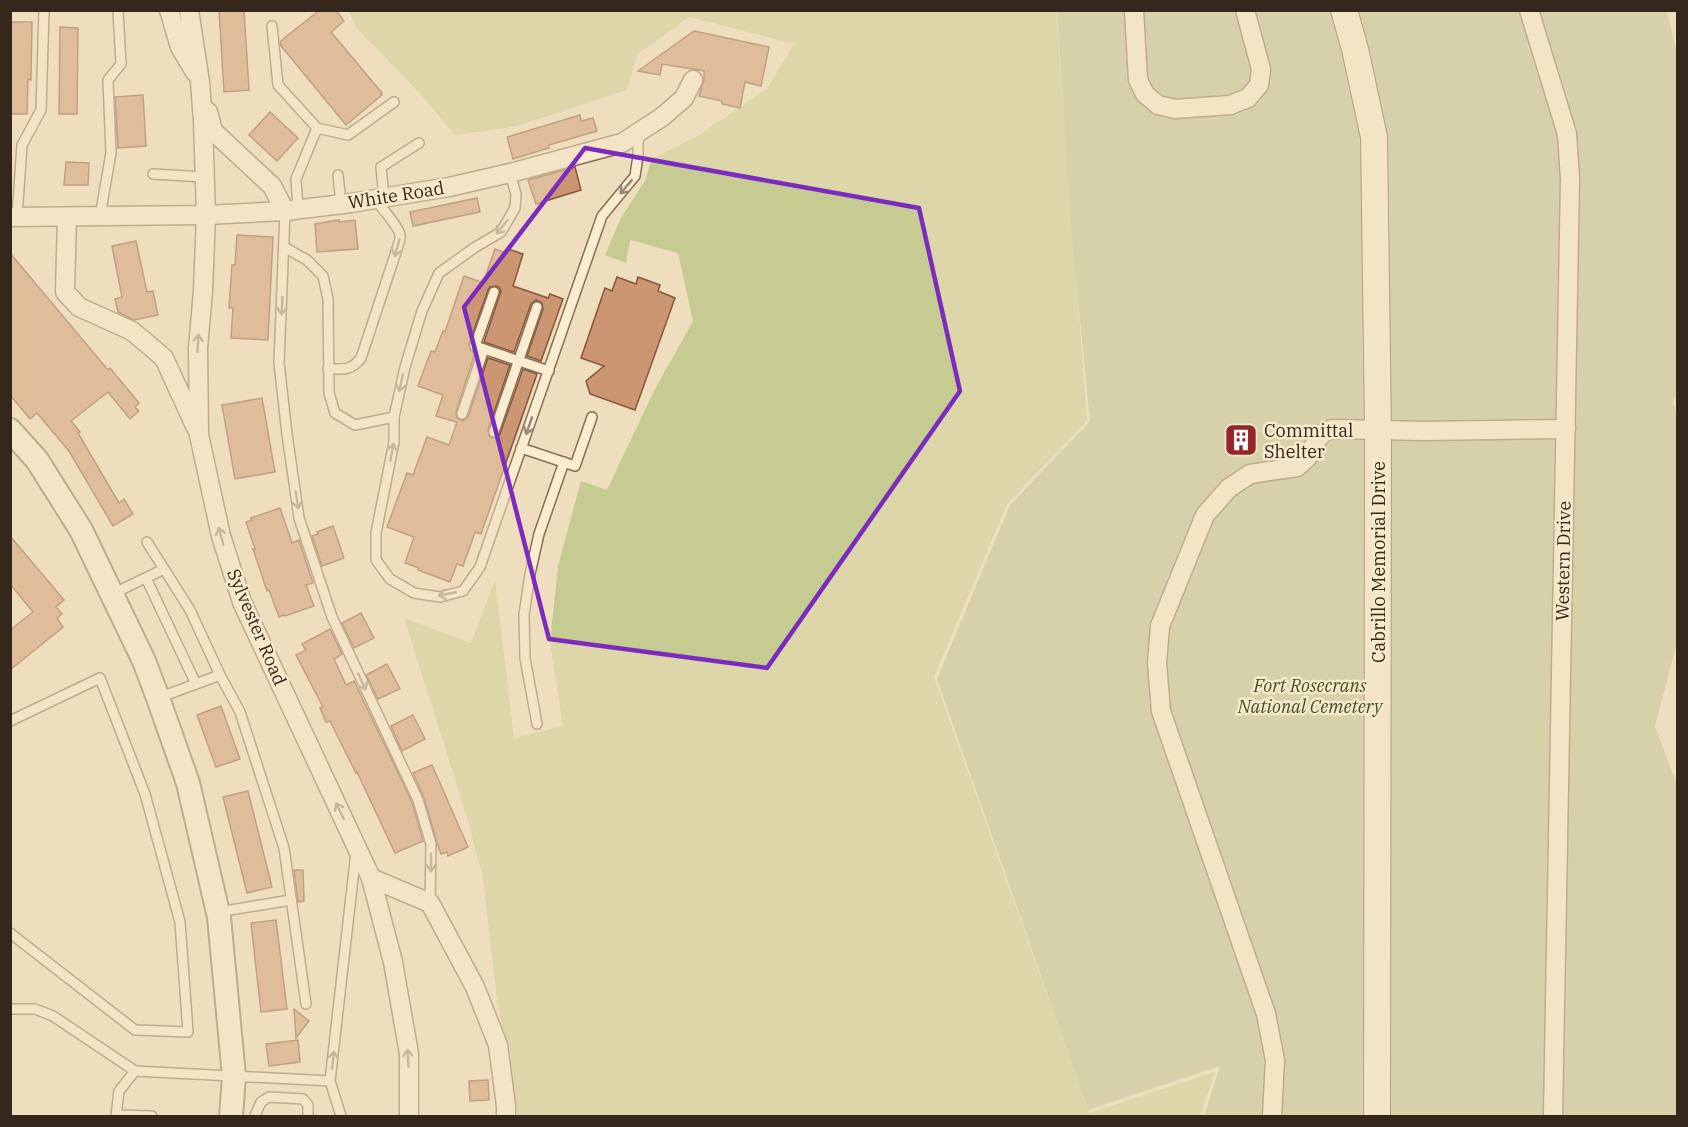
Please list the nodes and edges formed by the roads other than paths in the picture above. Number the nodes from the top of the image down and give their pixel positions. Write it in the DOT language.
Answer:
graph roads {
  1 [pos="44,10"];
  2 [pos="118,10"];
  3 [pos="169,10"];
  4 [pos="189,10"];
  5 [pos="1134,10"];
  6 [pos="1245,10"];
  7 [pos="1344,10"];
  8 [pos="1529,10"];
  9 [pos="272,26"];
  10 [pos="693,80"];
  11 [pos="200,81"];
  12 [pos="394,102"];
  13 [pos="317,128"];
  14 [pos="639,132"];
  15 [pos="419,142"];
  16 [pos="10,145"];
  17 [pos="22,145"];
  18 [pos="510,173"];
  19 [pos="153,174"];
  20 [pos="338,175"];
  21 [pos="204,177"];
  22 [pos="380,198"];
  23 [pos="341,204"];
  24 [pos="292,210"];
  25 [pos="206,215"];
  26 [pos="100,216"];
  27 [pos="14,217"];
  28 [pos="68,217"];
  29 [pos="284,248"];
  30 [pos="494,292"];
  31 [pos="537,308"];
  32 [pos="484,349"];
  33 [pos="518,360"];
  34 [pos="328,369"];
  35 [pos="549,371"];
  36 [pos="462,414"];
  37 [pos="394,417"];
  38 [pos="592,417"];
  39 [pos="1378,429"];
  40 [pos="1566,429"];
  41 [pos="10,430"];
  42 [pos="494,432"];
  43 [pos="200,435"];
  44 [pos="521,448"];
  45 [pos="564,462"];
  46 [pos="147,542"];
  47 [pos="164,569"];
  48 [pos="146,578"];
  49 [pos="112,594"];
  50 [pos="220,675"];
  51 [pos="196,684"];
  52 [pos="158,698"];
  53 [pos="10,722"];
  54 [pos="537,724"];
  55 [pos="357,846"];
  56 [pos="371,878"];
  57 [pos="291,900"];
  58 [pos="430,903"];
  59 [pos="218,912"];
  60 [pos="10,933"];
  61 [pos="306,1004"];
  62 [pos="10,1009"];
  63 [pos="135,1071"];
  64 [pos="234,1077"];
  65 [pos="330,1081"];
  66 [pos="116,1116"];
  67 [pos="152,1116"];
  68 [pos="231,1116"];
  69 [pos="255,1116"];
  70 [pos="308,1116"];
  71 [pos="341,1116"];
  72 [pos="409,1116"];
  73 [pos="506,1116"];
  74 [pos="1272,1116"];
  75 [pos="1377,1116"];
  76 [pos="1553,1116"];
  1 -- 17 [label="lane"];
  2 -- 26 [label="lane"];
  3 -- 11 [label="street"];
  4 -- 11 [label="street, Sylvester Road"];
  5 -- 6 [label="street"];
  7 -- 39 [label="main road, Cabrillo Memorial Drive"];
  8 -- 40 [label="street, Western Drive"];
  9 -- 13 [label="lane"];
  10 -- 14 [label="street, White Road"];
  11 -- 21 [label="street, Sylvester Road"];
  11 -- 24 [label="street, Sylvester Road"];
  12 -- 13 [label="lane"];
  13 -- 24 [label="lane"];
  14 -- 18 [label="street, White Road"];
  14 -- 35 [label="lane, one-way"];
  15 -- 22 [label="lane"];
  16 -- 17 [label="lane"];
  17 -- 27 [label="lane"];
  18 -- 22 [label="street, White Road"];
  18 -- 37 [label="lane, one-way"];
  19 -- 21 [label="lane"];
  20 -- 23 [label="lane"];
  21 -- 25 [label="street, Sylvester Road"];
  22 -- 23 [label="street, White Road"];
  22 -- 34 [label="lane, one-way"];
  23 -- 24 [label="street, White Road"];
  24 -- 25 [label="street, White Road"];
  24 -- 29 [label="lane"];
  25 -- 26 [label="street, White Road"];
  43 -- 25 [label="street, Sylvester Road, one-way"];
  26 -- 28 [label="street, White Road"];
  27 -- 28 [label="street, White Road"];
  28 -- 43 [label="street"];
  29 -- 34 [label="lane"];
  29 -- 58 [label="lane, one-way"];
  30 -- 32 [label="lane"];
  31 -- 33 [label="lane"];
  32 -- 33 [label="lane"];
  32 -- 36 [label="lane"];
  33 -- 35 [label="lane"];
  33 -- 42 [label="lane"];
  34 -- 37 [label="lane"];
  35 -- 44 [label="lane, one-way"];
  44 -- 37 [label="lane, one-way"];
  38 -- 45 [label="lane"];
  39 -- 40 [label="street"];
  39 -- 74 [label="street"];
  39 -- 75 [label="main road, Cabrillo Memorial Drive"];
  40 -- 76 [label="street, Western Drive"];
  41 -- 49 [label="street"];
  55 -- 43 [label="street, Sylvester Road, one-way"];
  44 -- 45 [label="lane"];
  45 -- 54 [label="lane"];
  46 -- 47 [label="lane"];
  47 -- 48 [label="lane"];
  47 -- 50 [label="lane"];
  48 -- 49 [label="lane"];
  48 -- 51 [label="lane"];
  49 -- 52 [label="street"];
  50 -- 51 [label="lane"];
  50 -- 57 [label="lane"];
  51 -- 52 [label="lane"];
  52 -- 59 [label="street"];
  53 -- 60 [label="lane"];
  55 -- 56 [label="street, Sylvester Road"];
  65 -- 55 [label="lane, one-way"];
  56 -- 58 [label="street"];
  72 -- 56 [label="street, Sylvester Road, one-way"];
  57 -- 59 [label="lane"];
  57 -- 61 [label="lane"];
  58 -- 73 [label="street"];
  59 -- 64 [label="street"];
  62 -- 63 [label="lane"];
  63 -- 64 [label="lane"];
  63 -- 66 [label="lane"];
  64 -- 65 [label="lane"];
  64 -- 68 [label="street"];
  65 -- 71 [label="lane"];
  66 -- 67 [label="lane"];
  69 -- 70 [label="lane"];
}
